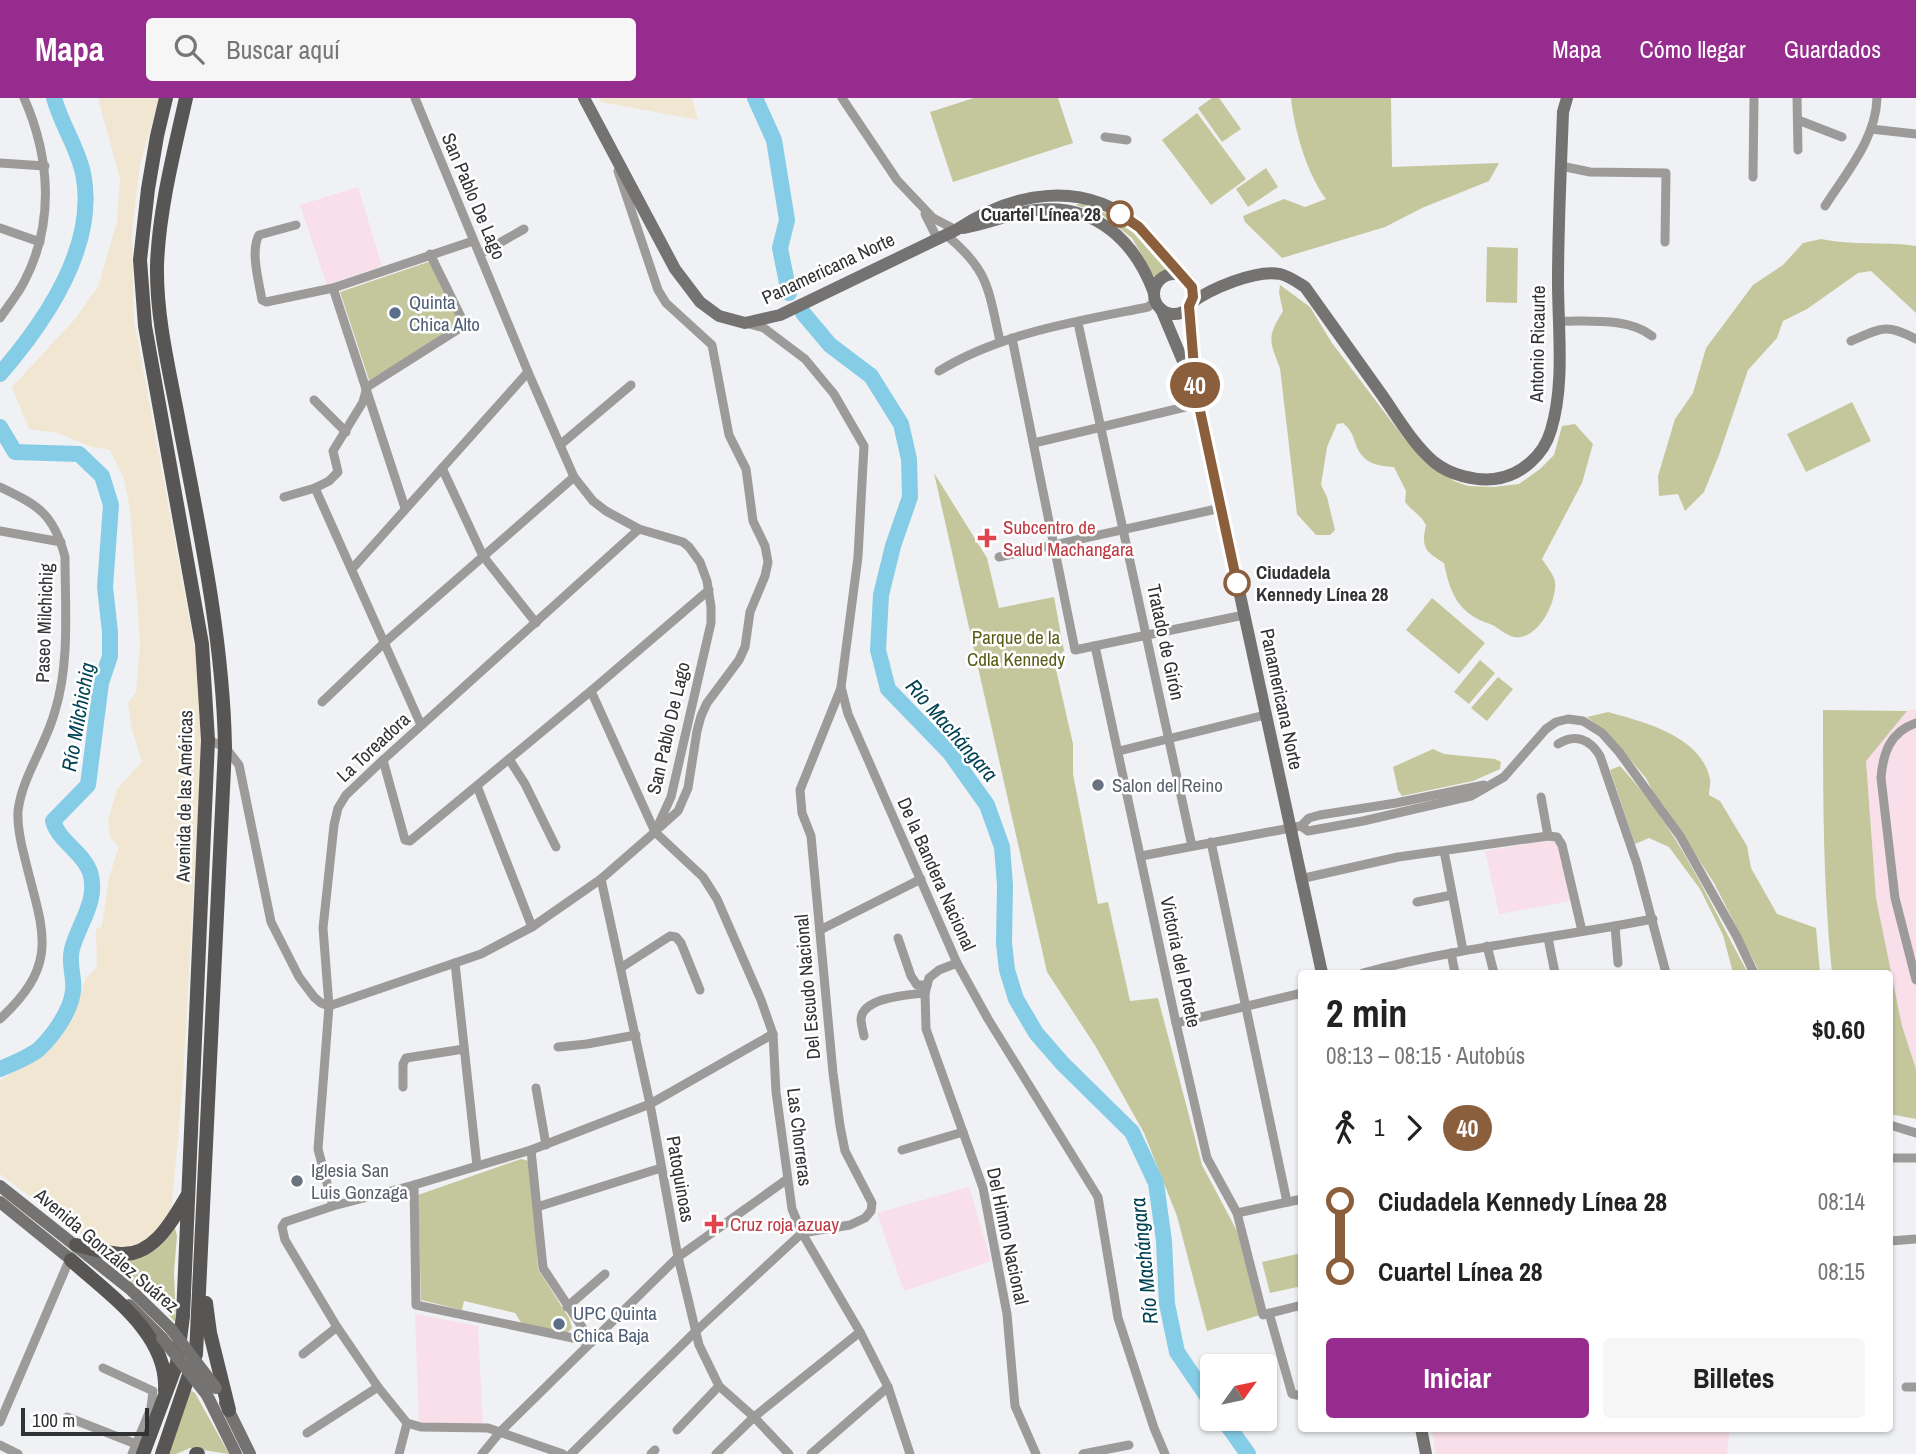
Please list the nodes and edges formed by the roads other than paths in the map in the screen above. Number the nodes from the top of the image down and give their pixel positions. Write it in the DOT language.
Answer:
graph roads {
  1 [pos="24,98"];
  2 [pos="166,98"];
  3 [pos="186,98"];
  4 [pos="415,98"];
  5 [pos="584,98"];
  6 [pos="842,98"];
  7 [pos="1567,98"];
  8 [pos="1754,98"];
  9 [pos="1797,98"];
  10 [pos="1877,98"];
  11 [pos="1798,120"];
  12 [pos="1871,129"];
  13 [pos="1916,134"];
  14 [pos="1105,137"];
  15 [pos="1842,137"];
  16 [pos="608,140"];
  17 [pos="1127,140"];
  18 [pos="1798,150"];
  19 [pos="0,163"];
  20 [pos="45,166"];
  21 [pos="1561,166"];
  22 [pos="1753,177"];
  23 [pos="921,206"];
  24 [pos="1825,206"];
  25 [pos="296,225"];
  26 [pos="0,228"];
  27 [pos="524,229"];
  28 [pos="946,234"];
  29 [pos="40,242"];
  30 [pos="473,242"];
  31 [pos="1665,242"];
  32 [pos="430,254"];
  33 [pos="480,254"];
  34 [pos="1185,278"];
  35 [pos="333,288"];
  36 [pos="1216,288"];
  37 [pos="1157,301"];
  38 [pos="1190,305"];
  39 [pos="0,318"];
  40 [pos="1558,321"];
  41 [pos="746,323"];
  42 [pos="1078,323"];
  43 [pos="1652,336"];
  44 [pos="1012,338"];
  45 [pos="1916,339"];
  46 [pos="1000,341"];
  47 [pos="1852,341"];
  48 [pos="939,371"];
  49 [pos="528,372"];
  50 [pos="631,385"];
  51 [pos="366,387"];
  52 [pos="1197,398"];
  53 [pos="314,400"];
  54 [pos="1101,428"];
  55 [pos="346,432"];
  56 [pos="1034,443"];
  57 [pos="560,445"];
  58 [pos="442,468"];
  59 [pos="573,477"];
  60 [pos="0,488"];
  61 [pos="315,488"];
  62 [pos="284,497"];
  63 [pos="405,508"];
  64 [pos="1221,508"];
  65 [pos="639,529"];
  66 [pos="0,531"];
  67 [pos="1124,531"];
  68 [pos="61,542"];
  69 [pos="1054,545"];
  70 [pos="483,556"];
  71 [pos="999,557"];
  72 [pos="352,569"];
  73 [pos="709,590"];
  74 [pos="1244,615"];
  75 [pos="536,623"];
  76 [pos="1146,635"];
  77 [pos="384,643"];
  78 [pos="1095,646"];
  79 [pos="841,687"];
  80 [pos="591,691"];
  81 [pos="322,702"];
  82 [pos="1265,715"];
  83 [pos="1916,723"];
  84 [pos="421,725"];
  85 [pos="208,740"];
  86 [pos="1169,740"];
  87 [pos="1558,744"];
  88 [pos="225,747"];
  89 [pos="1119,751"];
  90 [pos="509,759"];
  91 [pos="383,760"];
  92 [pos="477,786"];
  93 [pos="1541,797"];
  94 [pos="1296,826"];
  95 [pos="655,832"];
  96 [pos="1548,836"];
  97 [pos="1211,842"];
  98 [pos="1192,846"];
  99 [pos="556,847"];
  100 [pos="1444,851"];
  101 [pos="1141,856"];
  102 [pos="601,879"];
  103 [pos="921,879"];
  104 [pos="1300,880"];
  105 [pos="1452,895"];
  106 [pos="1417,902"];
  107 [pos="1653,919"];
  108 [pos="1615,926"];
  109 [pos="532,927"];
  110 [pos="820,930"];
  111 [pos="1582,931"];
  112 [pos="898,938"];
  113 [pos="1548,938"];
  114 [pos="1487,946"];
  115 [pos="1463,950"];
  116 [pos="1451,953"];
  117 [pos="957,962"];
  118 [pos="455,963"];
  119 [pos="1618,963"];
  120 [pos="622,967"];
  121 [pos="1391,969"];
  122 [pos="1321,970"];
  123 [pos="1454,970"];
  124 [pos="1493,970"];
  125 [pos="1554,970"];
  126 [pos="1665,970"];
  127 [pos="1753,970"];
  128 [pos="1916,980"];
  129 [pos="926,989"];
  130 [pos="700,990"];
  131 [pos="1298,994"];
  132 [pos="329,1006"];
  133 [pos="1246,1006"];
  134 [pos="0,1018"];
  135 [pos="1176,1023"];
  136 [pos="773,1034"];
  137 [pos="636,1035"];
  138 [pos="864,1036"];
  139 [pos="558,1047"];
  140 [pos="464,1049"];
  141 [pos="403,1087"];
  142 [pos="536,1088"];
  143 [pos="650,1104"];
  144 [pos="1893,1126"];
  145 [pos="963,1132"];
  146 [pos="1916,1133"];
  147 [pos="546,1144"];
  148 [pos="531,1150"];
  149 [pos="902,1150"];
  150 [pos="1893,1158"];
  151 [pos="1916,1158"];
  152 [pos="477,1166"];
  153 [pos="661,1168"];
  154 [pos="786,1180"];
  155 [pos="414,1185"];
  156 [pos="0,1186"];
  157 [pos="188,1195"];
  158 [pos="1298,1200"];
  159 [pos="0,1202"];
  160 [pos="1287,1202"];
  161 [pos="333,1206"];
  162 [pos="17,1207"];
  163 [pos="537,1207"];
  164 [pos="1237,1213"];
  165 [pos="802,1233"];
  166 [pos="1916,1239"];
  167 [pos="1893,1241"];
  168 [pos="72,1254"];
  169 [pos="678,1257"];
  170 [pos="201,1274"];
  171 [pos="606,1274"];
  172 [pos="1298,1306"];
  173 [pos="567,1307"];
  174 [pos="1269,1313"];
  175 [pos="337,1327"];
  176 [pos="696,1331"];
  177 [pos="860,1332"];
  178 [pos="592,1342"];
  179 [pos="303,1354"];
  180 [pos="103,1368"];
  181 [pos="719,1386"];
  182 [pos="378,1387"];
  183 [pos="888,1387"];
  184 [pos="212,1391"];
  185 [pos="1297,1395"];
  186 [pos="165,1398"];
  187 [pos="229,1410"];
  188 [pos="68,1417"];
  189 [pos="754,1417"];
  190 [pos="0,1422"];
  191 [pos="407,1423"];
  192 [pos="677,1430"];
  193 [pos="500,1432"];
  194 [pos="1422,1432"];
  195 [pos="307,1433"];
  196 [pos="0,1444"];
  197 [pos="1129,1445"];
  198 [pos="140,1449"];
  199 [pos="1101,1452"];
  200 [pos="18,1454"];
  201 [pos="132,1454"];
  202 [pos="162,1454"];
  203 [pos="236,1454"];
  204 [pos="250,1454"];
  205 [pos="399,1454"];
  206 [pos="482,1454"];
  207 [pos="563,1454"];
  208 [pos="571,1454"];
  209 [pos="716,1454"];
  210 [pos="789,1454"];
  211 [pos="811,1454"];
  212 [pos="910,1454"];
  213 [pos="1036,1454"];
  214 [pos="1083,1454"];
  215 [pos="1165,1454"];
  216 [pos="1426,1454"];
  1 -- 20 [label="street"];
  2 -- 85 [label="main road, Avenida de las Américas"];
  3 -- 88 [label="main road, Avenida de las Américas"];
  4 -- 30 [label="street, San Pablo De Lago"];
  5 -- 16 [label="main road, Panamericana Norte"];
  6 -- 23 [label="street"];
  7 -- 21 [label="main road, Antonio Ricaurte"];
  8 -- 22 [label="street"];
  9 -- 11 [label="street"];
  10 -- 12 [label="street"];
  11 -- 15 [label="street"];
  11 -- 18 [label="street"];
  12 -- 13 [label="street"];
  12 -- 24 [label="street"];
  14 -- 17 [label="street"];
  16 -- 41 [label="main road, Panamericana Norte"];
  16 -- 95 [label="street"];
  19 -- 20 [label="street"];
  20 -- 29 [label="street"];
  21 -- 31 [label="street"];
  21 -- 40 [label="main road, Antonio Ricaurte"];
  23 -- 28 [label="street"];
  23 -- 28 [label="street"];
  25 -- 35 [label="street"];
  26 -- 29 [label="street"];
  27 -- 33 [label="street"];
  28 -- 34 [label="main road, Panamericana Norte"];
  28 -- 37 [label="main road, Panamericana Norte"];
  28 -- 41 [label="main road, Panamericana Norte"];
  28 -- 46 [label="street"];
  29 -- 39 [label="street"];
  30 -- 32 [label="street"];
  30 -- 33 [label="street, San Pablo De Lago"];
  32 -- 35 [label="street"];
  32 -- 51 [label="street"];
  33 -- 49 [label="street, San Pablo De Lago"];
  34 -- 36 [label="main road"];
  34 -- 37 [label="main road"];
  34 -- 38 [label="main road, Panamericana Norte"];
  35 -- 51 [label="street"];
  36 -- 38 [label="main road, Antonio Ricaurte"];
  36 -- 40 [label="main road, Antonio Ricaurte"];
  37 -- 38 [label="main road"];
  37 -- 42 [label="street"];
  37 -- 52 [label="main road, Panamericana Norte"];
  38 -- 52 [label="main road, Panamericana Norte"];
  40 -- 43 [label="street"];
  41 -- 79 [label="street, De la Bandera Nacional"];
  42 -- 44 [label="street"];
  42 -- 54 [label="street, Tratado de Girón"];
  44 -- 46 [label="street"];
  44 -- 56 [label="street"];
  45 -- 47 [label="street"];
  46 -- 48 [label="street"];
  49 -- 57 [label="street, San Pablo De Lago"];
  49 -- 58 [label="street"];
  50 -- 57 [label="street"];
  51 -- 55 [label="street"];
  51 -- 63 [label="street"];
  52 -- 54 [label="street"];
  52 -- 64 [label="main road, Panamericana Norte"];
  53 -- 55 [label="street"];
  54 -- 56 [label="street"];
  54 -- 67 [label="street, Tratado de Girón"];
  55 -- 61 [label="street"];
  56 -- 69 [label="street"];
  57 -- 59 [label="street, San Pablo De Lago"];
  58 -- 63 [label="street"];
  58 -- 70 [label="street"];
  59 -- 65 [label="street, San Pablo De Lago"];
  59 -- 70 [label="street"];
  60 -- 68 [label="street, Paseo Milchichig"];
  61 -- 62 [label="street"];
  61 -- 72 [label="street"];
  63 -- 72 [label="street"];
  64 -- 67 [label="street"];
  64 -- 74 [label="main road, Panamericana Norte"];
  65 -- 73 [label="street, San Pablo De Lago"];
  65 -- 75 [label="street, La Toreadora"];
  66 -- 68 [label="street"];
  67 -- 69 [label="street"];
  67 -- 76 [label="street, Tratado de Girón"];
  68 -- 134 [label="street, Paseo Milchichig"];
  69 -- 71 [label="street"];
  69 -- 78 [label="street"];
  70 -- 75 [label="street"];
  70 -- 77 [label="street"];
  72 -- 77 [label="street"];
  73 -- 80 [label="street"];
  73 -- 95 [label="street, San Pablo De Lago"];
  74 -- 76 [label="street"];
  74 -- 82 [label="main road, Panamericana Norte"];
  75 -- 84 [label="street, La Toreadora"];
  76 -- 78 [label="street"];
  76 -- 86 [label="street, Tratado de Girón"];
  77 -- 81 [label="street"];
  77 -- 84 [label="street"];
  78 -- 89 [label="street, Victoria del Portete"];
  79 -- 103 [label="street, De la Bandera Nacional"];
  79 -- 110 [label="street, Del Escudo Nacional"];
  80 -- 90 [label="street"];
  80 -- 95 [label="street"];
  82 -- 86 [label="street"];
  82 -- 94 [label="main road, Panamericana Norte"];
  83 -- 128 [label="street"];
  84 -- 91 [label="street, La Toreadora"];
  85 -- 88 [label="street"];
  85 -- 157 [label="main road, Avenida de las Américas"];
  86 -- 89 [label="street"];
  86 -- 98 [label="street, Tratado de Girón"];
  87 -- 107 [label="street"];
  88 -- 132 [label="street"];
  88 -- 170 [label="main road, Avenida de las Américas"];
  89 -- 101 [label="street, Victoria del Portete"];
  90 -- 92 [label="street"];
  90 -- 99 [label="street"];
  91 -- 92 [label="street"];
  91 -- 132 [label="street, La Toreadora"];
  92 -- 109 [label="street"];
  93 -- 96 [label="street"];
  94 -- 97 [label="street"];
  94 -- 104 [label="main road, Panamericana Norte"];
  94 -- 127 [label="street"];
  95 -- 102 [label="street, San Pablo De Lago"];
  95 -- 136 [label="street, Las Chorreras"];
  96 -- 100 [label="street"];
  96 -- 111 [label="street"];
  97 -- 98 [label="street"];
  97 -- 133 [label="street"];
  98 -- 101 [label="street"];
  100 -- 104 [label="street"];
  100 -- 105 [label="street"];
  101 -- 135 [label="street, Victoria del Portete"];
  102 -- 109 [label="street, San Pablo De Lago"];
  102 -- 120 [label="street, Patoquinoas"];
  103 -- 110 [label="street"];
  103 -- 117 [label="street, De la Bandera Nacional"];
  104 -- 122 [label="main road, Panamericana Norte"];
  105 -- 106 [label="street"];
  105 -- 115 [label="street"];
  107 -- 108 [label="street"];
  107 -- 126 [label="street"];
  108 -- 111 [label="street"];
  108 -- 119 [label="street"];
  109 -- 118 [label="street, San Pablo De Lago"];
  110 -- 165 [label="street, Del Escudo Nacional"];
  111 -- 113 [label="street"];
  112 -- 129 [label="street"];
  113 -- 114 [label="street"];
  113 -- 125 [label="street"];
  114 -- 115 [label="street"];
  114 -- 124 [label="street"];
  115 -- 116 [label="street"];
  116 -- 121 [label="street"];
  116 -- 123 [label="street"];
  117 -- 129 [label="street"];
  117 -- 215 [label="street, De la Bandera Nacional"];
  118 -- 132 [label="street, San Pablo De Lago"];
  118 -- 140 [label="street"];
  120 -- 130 [label="street"];
  120 -- 137 [label="street, Patoquinoas"];
  129 -- 138 [label="street"];
  129 -- 145 [label="street, Del Himno Nacional"];
  131 -- 133 [label="street"];
  132 -- 161 [label="street, La Toreadora"];
  133 -- 135 [label="street"];
  133 -- 160 [label="street"];
  135 -- 164 [label="street, Victoria del Portete"];
  136 -- 143 [label="street"];
  136 -- 154 [label="street, Las Chorreras"];
  137 -- 139 [label="street"];
  137 -- 143 [label="street, Patoquinoas"];
  140 -- 141 [label="street"];
  140 -- 152 [label="street"];
  142 -- 147 [label="street"];
  143 -- 147 [label="street"];
  143 -- 153 [label="street, Patoquinoas"];
  144 -- 146 [label="street"];
  145 -- 149 [label="street"];
  145 -- 213 [label="street, Del Himno Nacional"];
  147 -- 148 [label="street"];
  148 -- 152 [label="street"];
  148 -- 163 [label="street"];
  150 -- 151 [label="street"];
  152 -- 155 [label="street"];
  153 -- 163 [label="street"];
  153 -- 169 [label="street, Patoquinoas"];
  154 -- 165 [label="street, Las Chorreras"];
  154 -- 169 [label="street"];
  155 -- 161 [label="street"];
  155 -- 178 [label="street"];
  156 -- 162 [label="main road, Avenida González Suárez"];
  157 -- 168 [label="main road"];
  157 -- 186 [label="main road, Avenida de las Américas"];
  158 -- 160 [label="street"];
  159 -- 162 [label="main road, Avenida González Suárez"];
  160 -- 164 [label="street"];
  161 -- 175 [label="street"];
  162 -- 168 [label="main road, Avenida González Suárez"];
  163 -- 173 [label="street"];
  164 -- 174 [label="street, Victoria del Portete"];
  165 -- 176 [label="street"];
  165 -- 177 [label="street, Las Chorreras"];
  166 -- 167 [label="street"];
  168 -- 184 [label="main road, Avenida González Suárez, bridge"];
  168 -- 186 [label="main road"];
  168 -- 190 [label="street"];
  169 -- 176 [label="street, Patoquinoas"];
  169 -- 178 [label="street"];
  170 -- 187 [label="main road"];
  170 -- 202 [label="main road, Avenida de las Américas"];
  171 -- 173 [label="street"];
  172 -- 174 [label="street"];
  173 -- 178 [label="street"];
  174 -- 185 [label="street"];
  175 -- 179 [label="street"];
  175 -- 182 [label="street"];
  176 -- 181 [label="street, Patoquinoas"];
  176 -- 208 [label="street"];
  177 -- 183 [label="street, Las Chorreras"];
  177 -- 189 [label="street"];
  178 -- 193 [label="street"];
  180 -- 198 [label="street"];
  181 -- 189 [label="street, Patoquinoas"];
  181 -- 192 [label="street"];
  182 -- 191 [label="street"];
  182 -- 195 [label="street"];
  183 -- 211 [label="street"];
  183 -- 212 [label="street, Las Chorreras"];
  184 -- 187 [label="main road, Avenida González Suárez"];
  184 -- 203 [label="main road, Avenida González Suárez"];
  186 -- 198 [label="main road, Avenida de las Américas"];
  187 -- 204 [label="main road, Avenida González Suárez"];
  188 -- 198 [label="street"];
  189 -- 209 [label="street"];
  189 -- 210 [label="street, Patoquinoas"];
  191 -- 193 [label="street"];
  191 -- 205 [label="street"];
  193 -- 206 [label="street"];
  193 -- 207 [label="street"];
  194 -- 216 [label="main road"];
  196 -- 200 [label="street"];
  197 -- 199 [label="street"];
  198 -- 201 [label="street"];
  199 -- 214 [label="street"];
}
